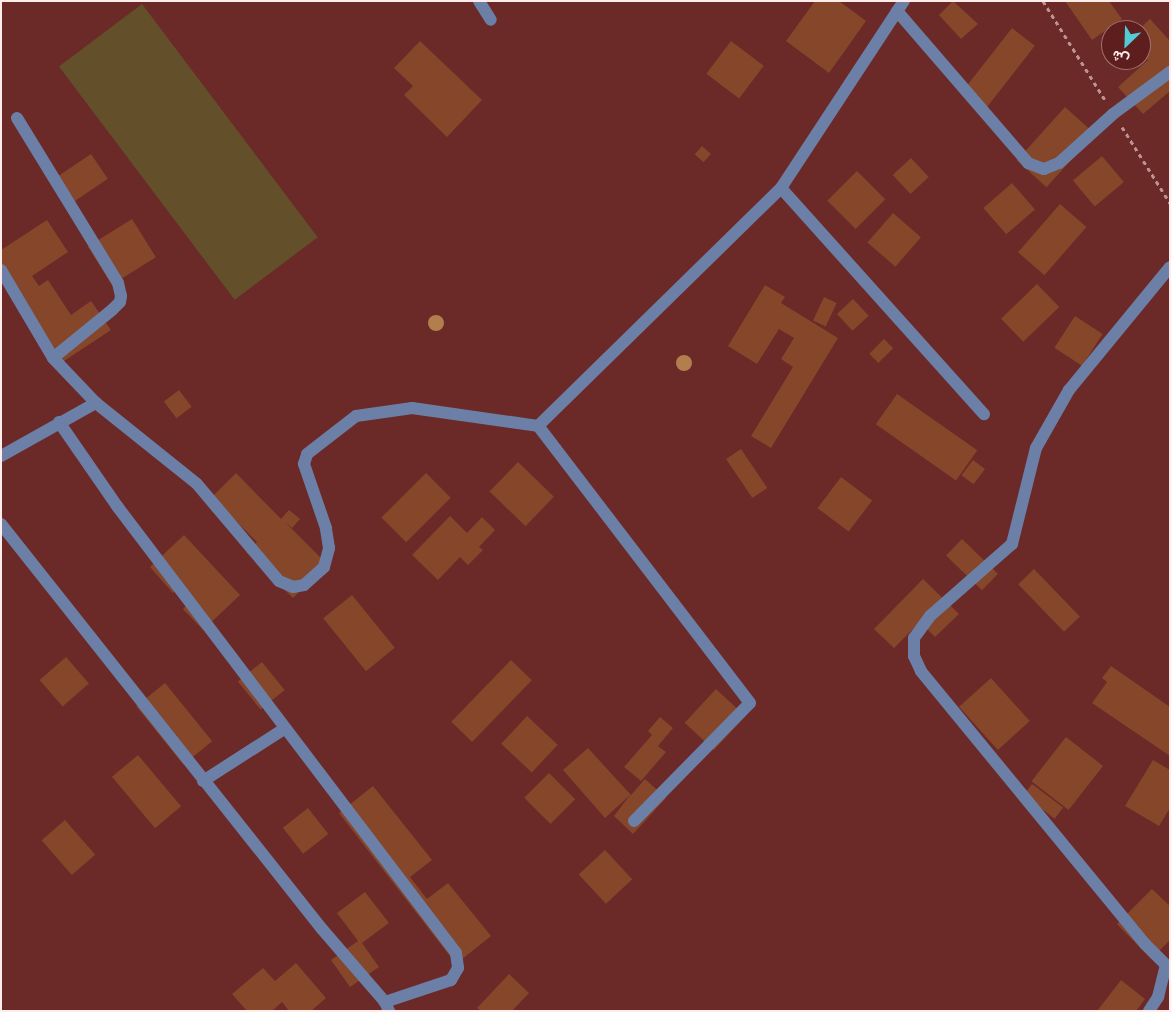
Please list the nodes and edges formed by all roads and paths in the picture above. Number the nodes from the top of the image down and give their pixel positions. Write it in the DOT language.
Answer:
graph roads {
  1 [pos="479,1"];
  2 [pos="901,6"];
  3 [pos="492,20"];
  4 [pos="1170,72"];
  5 [pos="17,118"];
  6 [pos="781,188"];
  7 [pos="1170,267"];
  8 [pos="1,270"];
  9 [pos="52,358"];
  10 [pos="96,403"];
  11 [pos="984,414"];
  12 [pos="60,422"];
  13 [pos="538,426"];
  14 [pos="1,456"];
  15 [pos="1,524"];
  16 [pos="284,729"];
  17 [pos="203,781"];
  18 [pos="634,821"];
  19 [pos="1168,962"];
  20 [pos="387,1006"];
  21 [pos="1149,1011"];
  1 -- 3 [label="street"];
  2 -- 4 [label="street"];
  2 -- 6 [label="street"];
  5 -- 9 [label="street"];
  6 -- 11 [label="street"];
  6 -- 13 [label="street"];
  7 -- 19 [label="street"];
  8 -- 9 [label="street"];
  9 -- 10 [label="street"];
  10 -- 12 [label="street"];
  10 -- 13 [label="street"];
  12 -- 14 [label="street"];
  12 -- 16 [label="street"];
  13 -- 18 [label="street"];
  15 -- 17 [label="street"];
  16 -- 17 [label="street"];
  16 -- 20 [label="street"];
  17 -- 20 [label="street"];
  19 -- 21 [label="street"];
}
